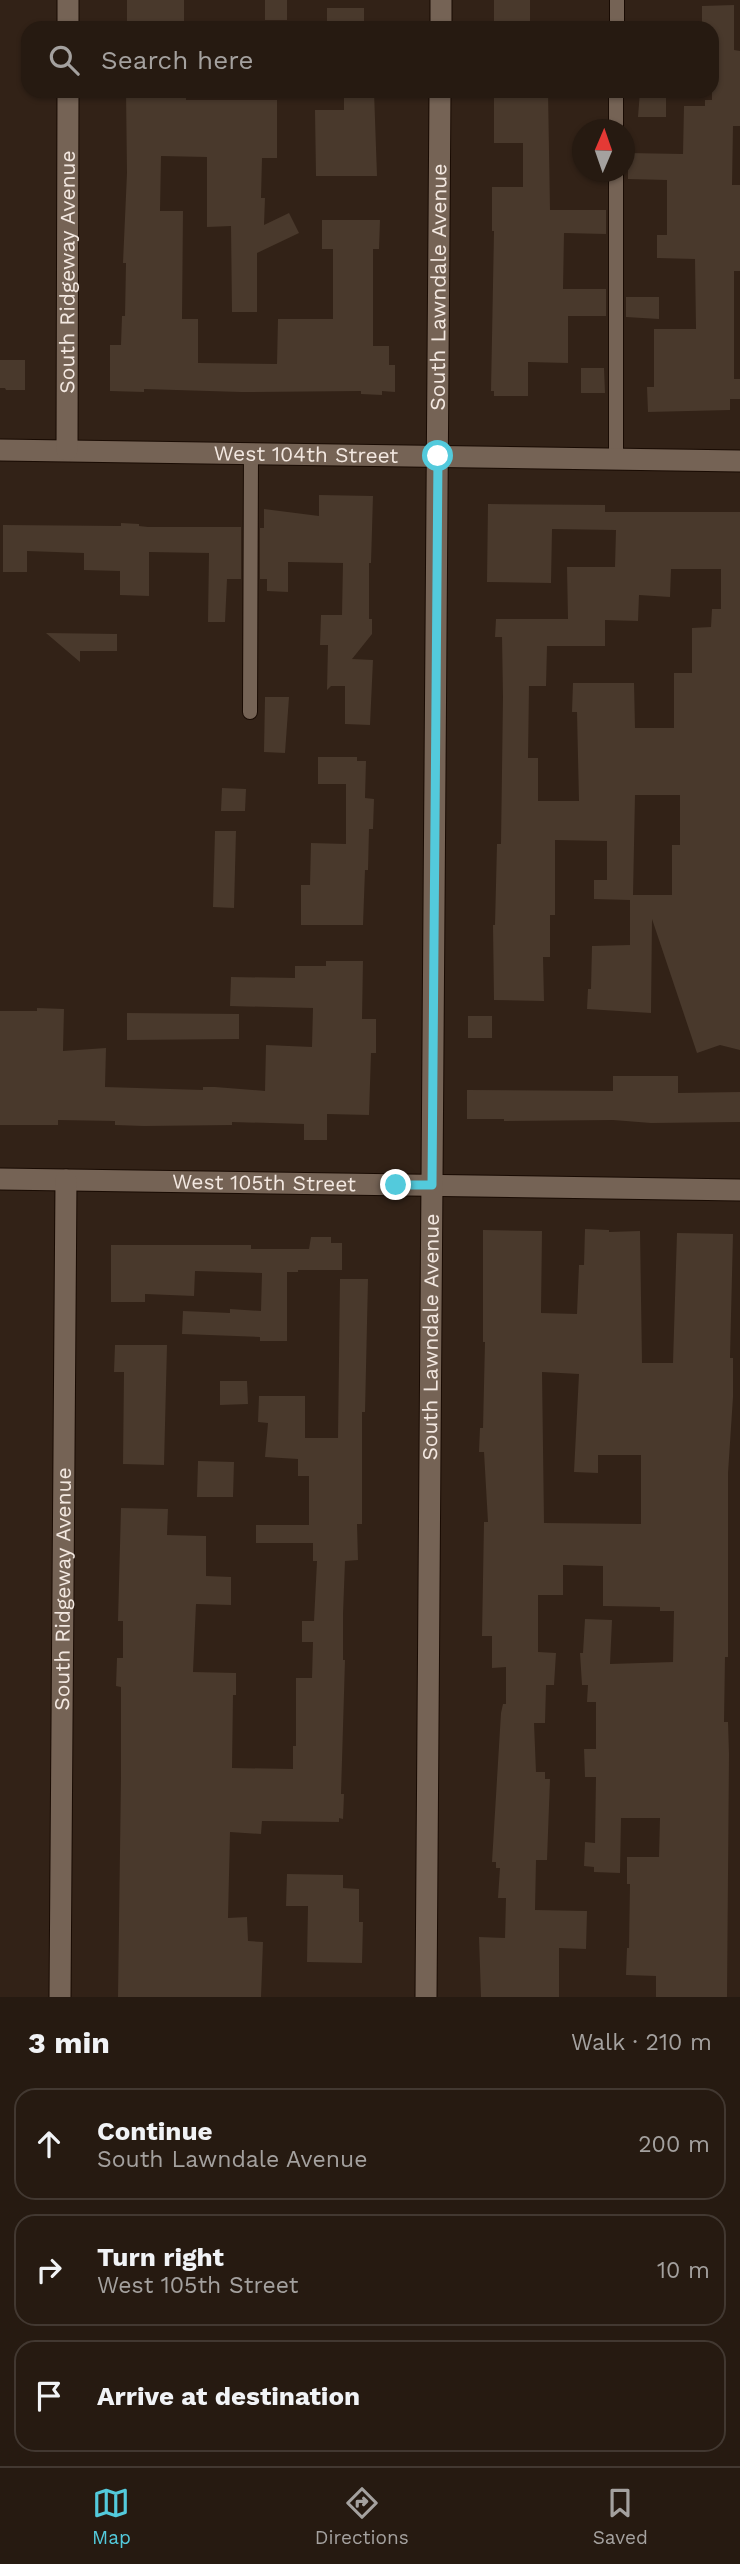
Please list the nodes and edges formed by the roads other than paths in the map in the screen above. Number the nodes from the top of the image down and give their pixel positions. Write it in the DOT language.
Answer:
graph roads {
  1 [pos="68,0"];
  2 [pos="441,0"];
  3 [pos="617,0"];
  4 [pos="68,21"];
  5 [pos="441,21"];
  6 [pos="617,21"];
  7 [pos="68,98"];
  8 [pos="440,98"];
  9 [pos="616,98"];
  10 [pos="616,119"];
  11 [pos="616,182"];
  12 [pos="0,450"];
  13 [pos="67,450"];
  14 [pos="251,453"];
  15 [pos="438,456"];
  16 [pos="616,459"];
  17 [pos="740,461"];
  18 [pos="250,712"];
  19 [pos="0,1179"];
  20 [pos="66,1180"];
  21 [pos="432,1185"];
  22 [pos="740,1189"];
  23 [pos="60,1997"];
  24 [pos="426,1997"];
  1 -- 4 [label="street"];
  2 -- 5 [label="street"];
  3 -- 6 [label="lane"];
  7 -- 13 [label="street, South Ridgeway Avenue"];
  8 -- 15 [label="street, South Lawndale Avenue"];
  9 -- 10 [label="lane"];
  11 -- 16 [label="lane"];
  12 -- 13 [label="street, West 104th Street"];
  13 -- 14 [label="street, West 104th Street"];
  14 -- 15 [label="street, West 104th Street"];
  14 -- 18 [label="lane"];
  15 -- 16 [label="street, West 104th Street"];
  15 -- 21 [label="street, South Lawndale Avenue"];
  16 -- 17 [label="street, West 104th Street"];
  19 -- 20 [label="street, West 105th Street"];
  20 -- 21 [label="street, West 105th Street"];
  20 -- 23 [label="street, South Ridgeway Avenue"];
  21 -- 22 [label="street, West 105th Street"];
  21 -- 24 [label="street, South Lawndale Avenue"];
}
